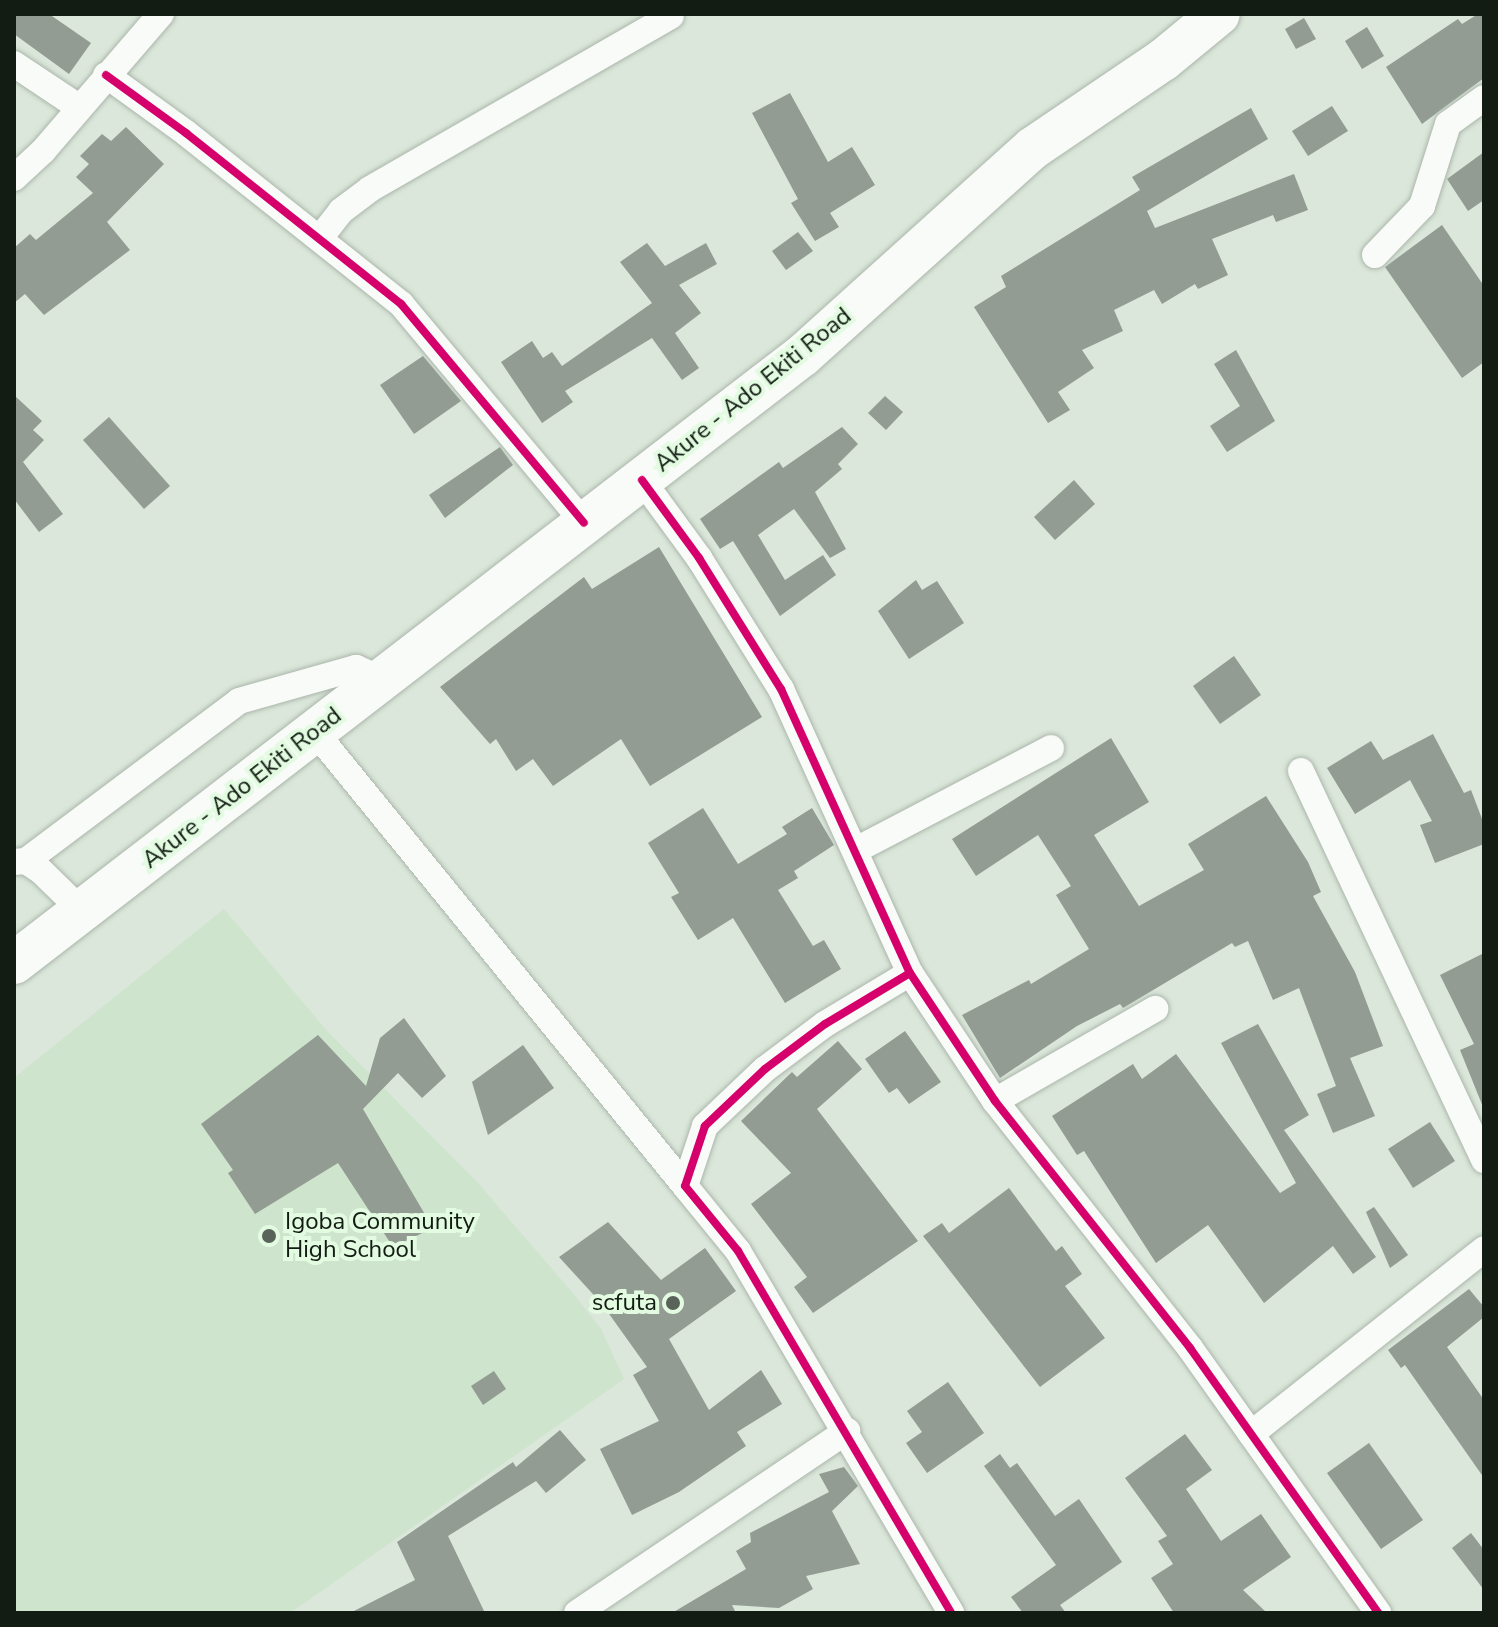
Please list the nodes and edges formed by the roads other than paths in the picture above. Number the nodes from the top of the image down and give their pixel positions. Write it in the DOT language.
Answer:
graph roads {
  1 [pos="161,14"];
  2 [pos="1219,14"];
  3 [pos="671,16"];
  4 [pos="14,64"];
  5 [pos="106,75"];
  6 [pos="1484,98"];
  7 [pos="77,106"];
  8 [pos="14,178"];
  9 [pos="320,238"];
  10 [pos="1375,255"];
  11 [pos="642,480"];
  12 [pos="584,523"];
  13 [pos="381,679"];
  14 [pos="315,732"];
  15 [pos="1051,748"];
  16 [pos="1301,771"];
  17 [pos="856,850"];
  18 [pos="20,862"];
  19 [pos="83,912"];
  20 [pos="14,963"];
  21 [pos="910,973"];
  22 [pos="1155,1009"];
  23 [pos="995,1101"];
  24 [pos="1484,1160"];
  25 [pos="685,1186"];
  26 [pos="1484,1249"];
  27 [pos="847,1431"];
  28 [pos="1251,1434"];
  29 [pos="577,1613"];
  30 [pos="951,1613"];
  31 [pos="1378,1613"];
  1 -- 5 [label="street"];
  2 -- 11 [label="main road, Akure - Ado Ekiti Road"];
  3 -- 9 [label="street"];
  4 -- 7 [label="street"];
  5 -- 7 [label="street"];
  5 -- 9 [label="street"];
  6 -- 10 [label="street"];
  7 -- 8 [label="street"];
  9 -- 12 [label="street"];
  11 -- 12 [label="main road, Akure - Ado Ekiti Road"];
  11 -- 17 [label="street"];
  12 -- 13 [label="main road, Akure - Ado Ekiti Road"];
  13 -- 14 [label="main road, Akure - Ado Ekiti Road"];
  13 -- 18 [label="street"];
  14 -- 19 [label="main road, Akure - Ado Ekiti Road"];
  14 -- 25 [label="street"];
  15 -- 17 [label="street"];
  16 -- 24 [label="street"];
  17 -- 21 [label="street"];
  18 -- 19 [label="street"];
  19 -- 20 [label="main road, Akure - Ado Ekiti Road"];
  21 -- 23 [label="street"];
  21 -- 25 [label="street"];
  22 -- 23 [label="street"];
  23 -- 28 [label="street"];
  25 -- 27 [label="street"];
  26 -- 28 [label="street"];
  27 -- 29 [label="street"];
  27 -- 30 [label="street"];
  28 -- 31 [label="street"];
}
